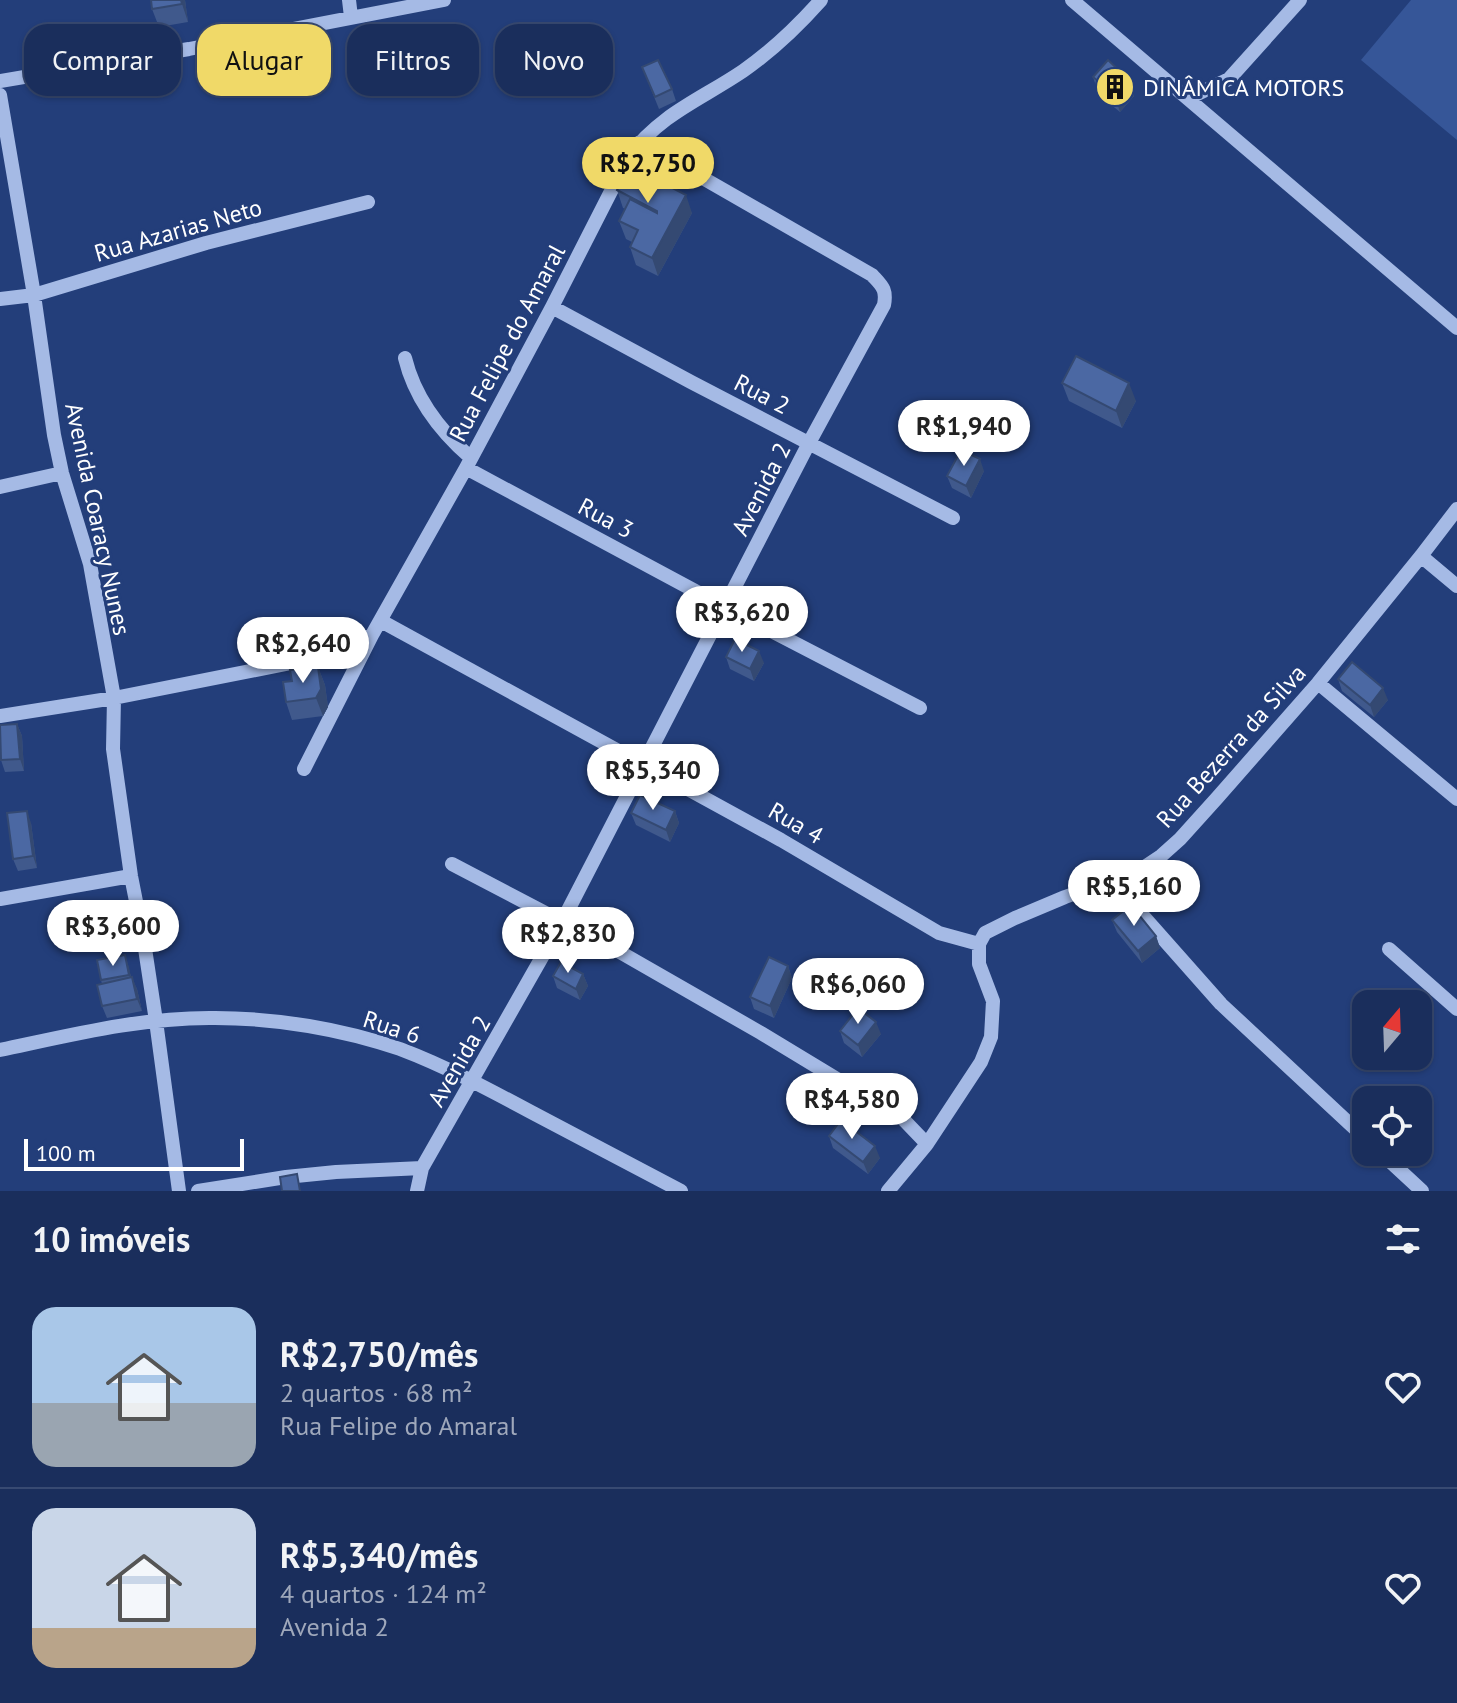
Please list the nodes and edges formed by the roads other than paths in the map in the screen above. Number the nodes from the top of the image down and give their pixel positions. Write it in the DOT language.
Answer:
graph roads {
  1 [pos="349,0"];
  2 [pos="444,0"];
  3 [pos="821,0"];
  4 [pos="1072,0"];
  5 [pos="1300,0"];
  6 [pos="351,17"];
  7 [pos="0,81"];
  8 [pos="0,95"];
  9 [pos="1189,98"];
  10 [pos="640,142"];
  11 [pos="368,202"];
  12 [pos="34,295"];
  13 [pos="0,299"];
  14 [pos="552,307"];
  15 [pos="1457,328"];
  16 [pos="405,358"];
  17 [pos="809,443"];
  18 [pos="469,463"];
  19 [pos="62,473"];
  20 [pos="0,487"];
  21 [pos="1457,509"];
  22 [pos="953,518"];
  23 [pos="1421,556"];
  24 [pos="1457,586"];
  25 [pos="725,607"];
  26 [pos="381,621"];
  27 [pos="372,635"];
  28 [pos="1318,683"];
  29 [pos="114,698"];
  30 [pos="920,708"];
  31 [pos="0,716"];
  32 [pos="643,763"];
  33 [pos="304,769"];
  34 [pos="1457,799"];
  35 [pos="452,864"];
  36 [pos="1140,870"];
  37 [pos="131,876"];
  38 [pos="0,899"];
  39 [pos="562,922"];
  40 [pos="982,938"];
  41 [pos="1389,949"];
  42 [pos="1457,1009"];
  43 [pos="156,1021"];
  44 [pos="0,1050"];
  45 [pos="473,1081"];
  46 [pos="1352,1126"];
  47 [pos="927,1144"];
  48 [pos="1395,1166"];
  49 [pos="420,1183"];
  50 [pos="179,1191"];
  51 [pos="198,1191"];
  52 [pos="681,1191"];
  53 [pos="888,1191"];
  54 [pos="1422,1191"];
  1 -- 6 [label="street"];
  2 -- 6 [label="street"];
  3 -- 10 [label="street, Rua Felipe do Amaral"];
  4 -- 9 [label="street"];
  5 -- 9 [label="street"];
  6 -- 7 [label="street"];
  8 -- 12 [label="street, Avenida Coaracy Nunes"];
  9 -- 15 [label="street"];
  10 -- 14 [label="street, Rua Felipe do Amaral"];
  10 -- 17 [label="street, Avenida 2"];
  11 -- 12 [label="street, Rua Azarias Neto"];
  12 -- 13 [label="street, Rua Azarias Neto"];
  12 -- 19 [label="street, Avenida Coaracy Nunes"];
  14 -- 17 [label="street, Rua 2"];
  14 -- 18 [label="street, Rua Felipe do Amaral"];
  16 -- 18 [label="street, Rua 3"];
  17 -- 22 [label="street, Rua 2"];
  17 -- 25 [label="street, Avenida 2"];
  18 -- 25 [label="street, Rua 3"];
  18 -- 26 [label="street, Rua Felipe do Amaral"];
  19 -- 20 [label="street"];
  19 -- 29 [label="street, Avenida Coaracy Nunes"];
  21 -- 23 [label="street, Rua Bezerra da Silva"];
  23 -- 24 [label="street"];
  23 -- 28 [label="street, Rua Bezerra da Silva"];
  25 -- 30 [label="street, Rua 3"];
  25 -- 32 [label="street, Avenida 2"];
  26 -- 27 [label="street, Rua Felipe do Amaral"];
  26 -- 32 [label="street, Rua 4"];
  27 -- 29 [label="street"];
  27 -- 33 [label="street, Rua Felipe do Amaral"];
  28 -- 34 [label="street"];
  28 -- 36 [label="street, Rua Bezerra da Silva"];
  29 -- 31 [label="street"];
  29 -- 37 [label="street, Avenida Coaracy Nunes"];
  32 -- 39 [label="street, Avenida 2"];
  32 -- 40 [label="street, Rua 4"];
  35 -- 39 [label="street"];
  36 -- 40 [label="street, Rua Bezerra da Silva"];
  36 -- 46 [label="street"];
  37 -- 38 [label="street"];
  37 -- 43 [label="street, Avenida Coaracy Nunes"];
  39 -- 45 [label="street, Avenida 2"];
  39 -- 47 [label="street"];
  40 -- 47 [label="street"];
  41 -- 42 [label="street"];
  43 -- 44 [label="street, Rua 6"];
  43 -- 45 [label="street, Rua 6"];
  43 -- 50 [label="street, Avenida Coaracy Nunes"];
  45 -- 49 [label="street, Avenida 2"];
  45 -- 52 [label="street, Rua 6"];
  47 -- 53 [label="street"];
  48 -- 54 [label="street"];
  49 -- 51 [label="street"];
}
